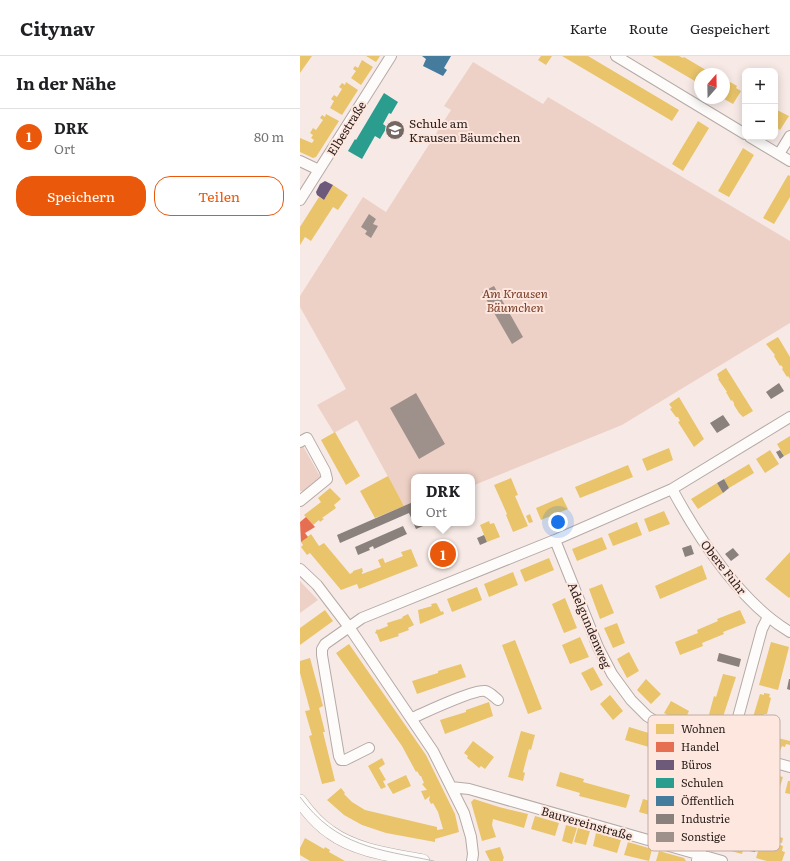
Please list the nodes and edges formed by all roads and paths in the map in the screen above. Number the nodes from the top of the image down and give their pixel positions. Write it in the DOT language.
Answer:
graph roads {
  1 [pos="391,56"];
  2 [pos="616,56"];
  3 [pos="742,132"];
  4 [pos="790,136"];
  5 [pos="755,140"];
  6 [pos="779,154"];
  7 [pos="300,161"];
  8 [pos="790,161"];
  9 [pos="319,170"];
  10 [pos="300,200"];
  11 [pos="790,417"];
  12 [pos="304,440"];
  13 [pos="672,489"];
  14 [pos="300,501"];
  15 [pos="555,540"];
  16 [pos="300,569"];
  17 [pos="768,617"];
  18 [pos="349,626"];
  19 [pos="790,632"];
  20 [pos="498,700"];
  21 [pos="739,715"];
  22 [pos="648,717"];
  23 [pos="412,718"];
  24 [pos="369,748"];
  25 [pos="780,764"];
  26 [pos="790,767"];
  27 [pos="451,787"];
  28 [pos="300,800"];
  29 [pos="648,843"];
  30 [pos="674,851"];
  31 [pos="698,858"];
  32 [pos="423,861"];
  33 [pos="472,861"];
  34 [pos="722,861"];
  1 -- 9 [label="street, Elbestraße"];
  2 -- 3 [label="street"];
  4 -- 6 [label="street"];
  5 -- 6 [label="street"];
  6 -- 8 [label="street"];
  7 -- 9 [label="street"];
  9 -- 10 [label="street, Elbestraße"];
  11 -- 13 [label="street"];
  12 -- 14 [label="street"];
  13 -- 15 [label="street"];
  13 -- 17 [label="street, Obere Fuhr"];
  15 -- 18 [label="street"];
  15 -- 22 [label="street, Adelgundenweg"];
  16 -- 18 [label="street"];
  17 -- 19 [label="street, Obere Fuhr"];
  17 -- 21 [label="street"];
  18 -- 23 [label="street"];
  18 -- 24 [label="street"];
  20 -- 23 [label="street"];
  23 -- 27 [label="street"];
  25 -- 26 [label="street, Adelgundenweg"];
  27 -- 29 [label="street, Bauvereinstraße"];
  27 -- 33 [label="street"];
  28 -- 32 [label="main road"];
  30 -- 31 [label="street, Bauvereinstraße"];
  31 -- 34 [label="street, Bauvereinstraße"];
}
